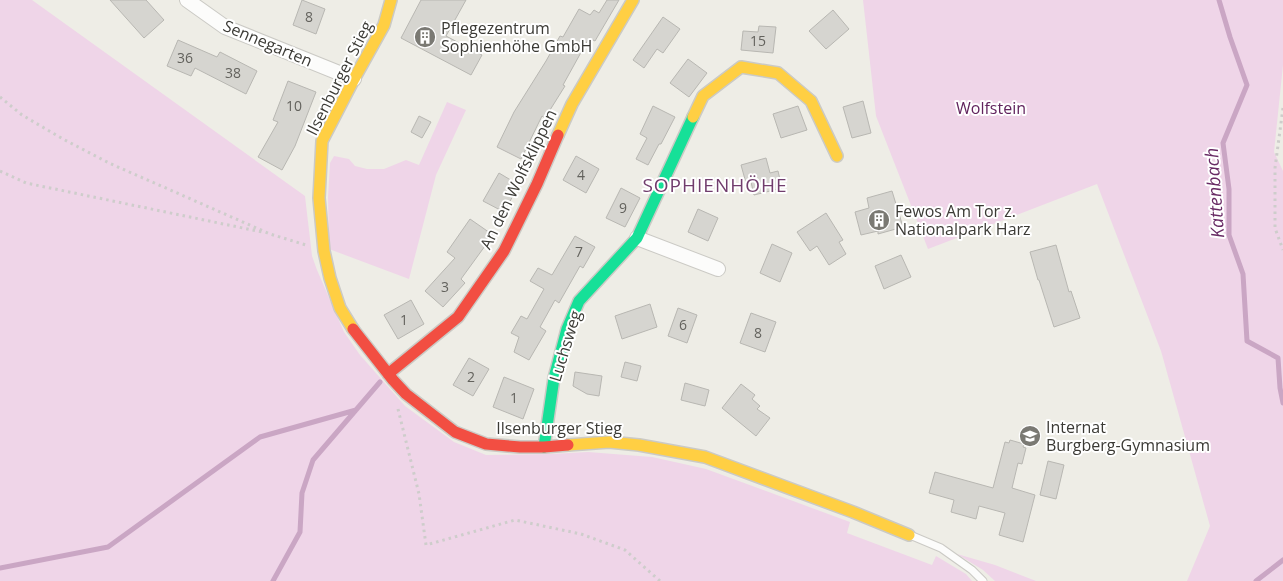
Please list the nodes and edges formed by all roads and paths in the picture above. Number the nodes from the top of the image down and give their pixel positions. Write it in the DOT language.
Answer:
graph roads {
  1 [pos="187,0"];
  2 [pos="391,0"];
  3 [pos="633,0"];
  4 [pos="354,79"];
  5 [pos="0,97"];
  6 [pos="1283,108"];
  7 [pos="837,156"];
  8 [pos="0,171"];
  9 [pos="270,234"];
  10 [pos="637,238"];
  11 [pos="1283,250"];
  12 [pos="324,251"];
  13 [pos="718,269"];
  14 [pos="388,374"];
  15 [pos="406,394"];
  16 [pos="544,447"];
  17 [pos="910,535"];
  18 [pos="660,581"];
  19 [pos="983,581"];
  1 -- 4 [label="street, Sennegarten"];
  2 -- 4 [label="street, Ilsenburger Stieg"];
  3 -- 14 [label="street, An den Wolfsklippen"];
  4 -- 12 [label="street, Ilsenburger Stieg"];
  5 -- 9 [label="path"];
  6 -- 11 [label="path"];
  7 -- 10 [label="street, Luchsweg"];
  8 -- 9 [label="path"];
  9 -- 12 [label="path"];
  10 -- 13 [label="street"];
  10 -- 16 [label="street, Luchsweg"];
  12 -- 14 [label="street, Ilsenburger Stieg"];
  14 -- 15 [label="street, Ilsenburger Stieg"];
  15 -- 16 [label="street, Ilsenburger Stieg"];
  15 -- 18 [label="path"];
  16 -- 17 [label="street, Ilsenburger Stieg"];
  17 -- 19 [label="lane, Ilsenburger Stieg"];
}
